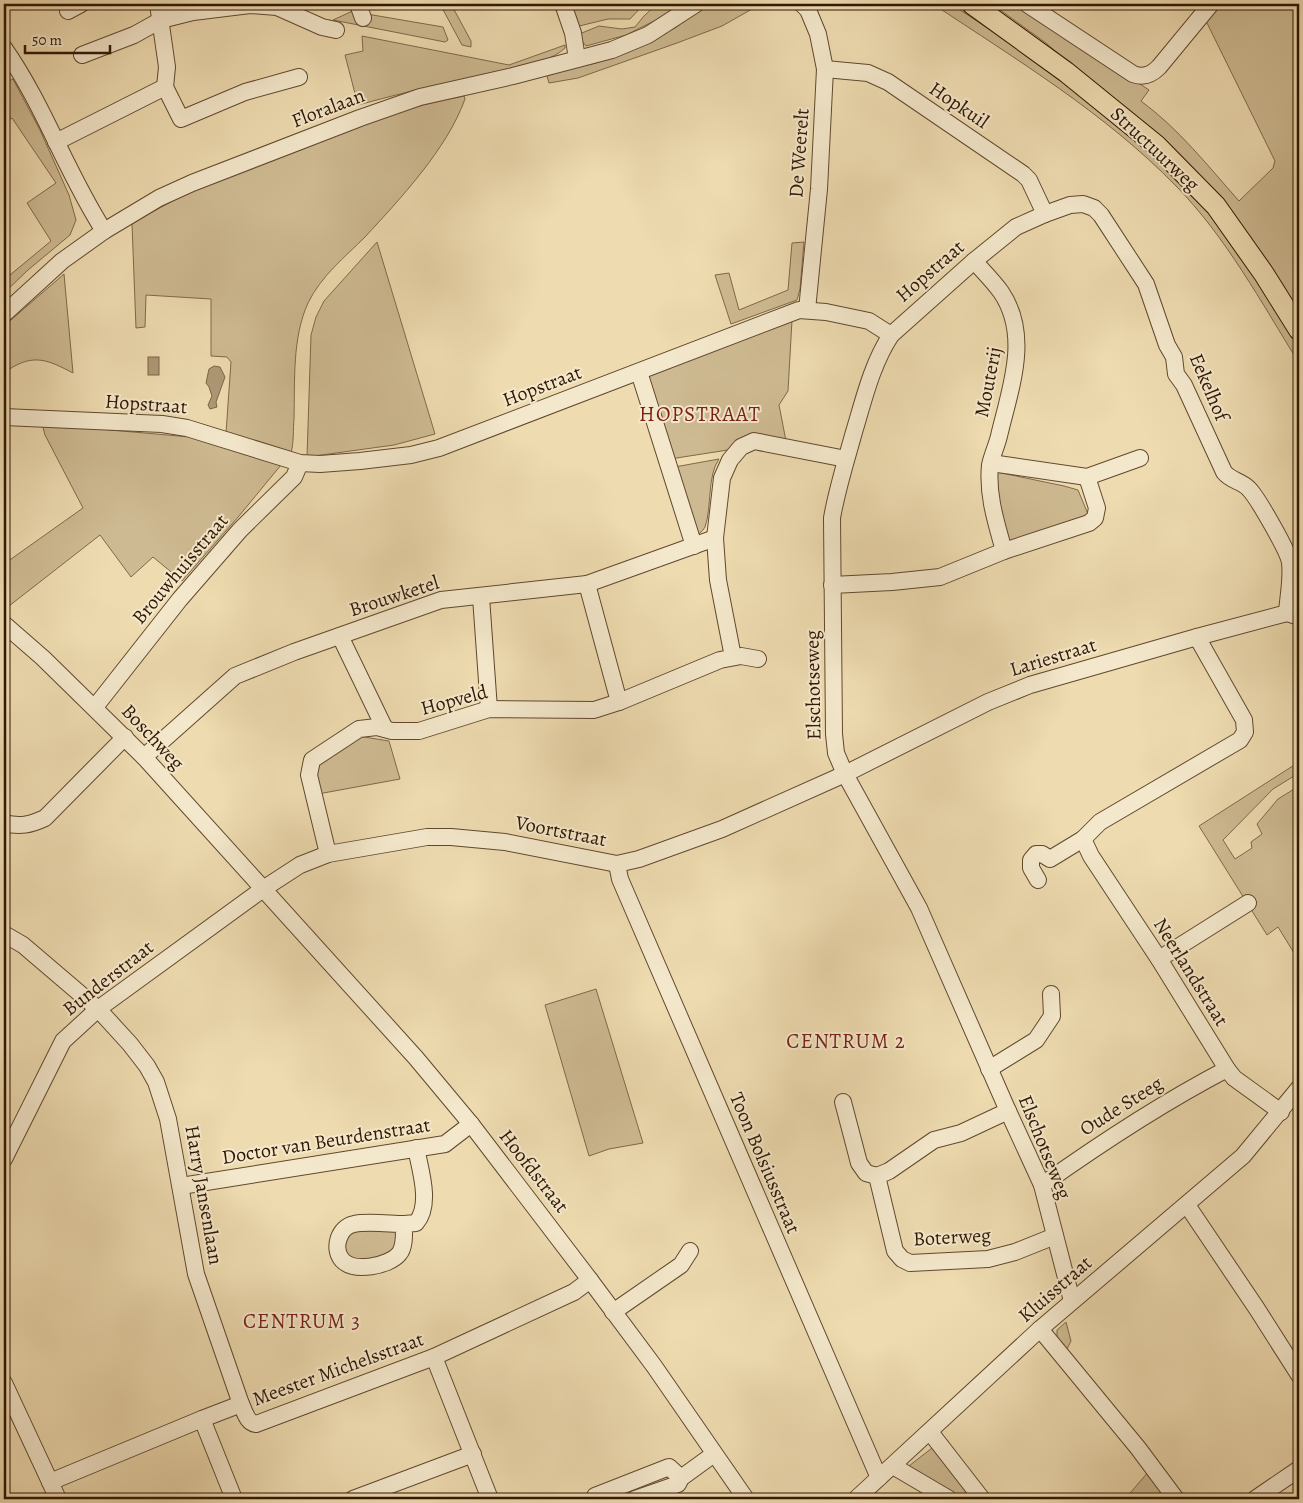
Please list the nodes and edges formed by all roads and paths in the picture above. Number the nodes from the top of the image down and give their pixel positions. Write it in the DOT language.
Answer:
graph roads {
  1 [pos="563,4"];
  2 [pos="696,4"];
  3 [pos="802,4"];
  4 [pos="972,4"];
  5 [pos="1027,4"];
  6 [pos="1211,4"];
  7 [pos="160,12"];
  8 [pos="336,30"];
  9 [pos="4,48"];
  10 [pos="82,55"];
  11 [pos="578,59"];
  12 [pos="825,69"];
  13 [pos="11,74"];
  14 [pos="299,77"];
  15 [pos="165,87"];
  16 [pos="56,142"];
  17 [pos="1046,214"];
  18 [pos="104,231"];
  19 [pos="974,261"];
  20 [pos="807,310"];
  21 [pos="4,314"];
  22 [pos="1299,330"];
  23 [pos="891,334"];
  24 [pos="638,372"];
  25 [pos="4,417"];
  26 [pos="1140,458"];
  27 [pos="846,459"];
  28 [pos="300,463"];
  29 [pos="991,463"];
  30 [pos="1087,477"];
  31 [pos="715,538"];
  32 [pos="694,546"];
  33 [pos="1004,551"];
  34 [pos="587,584"];
  35 [pos="832,584"];
  36 [pos="481,597"];
  37 [pos="1293,615"];
  38 [pos="4,624"];
  39 [pos="340,636"];
  40 [pos="1197,637"];
  41 [pos="733,657"];
  42 [pos="758,659"];
  43 [pos="619,702"];
  44 [pos="95,707"];
  45 [pos="489,709"];
  46 [pos="385,729"];
  47 [pos="125,737"];
  48 [pos="144,756"];
  49 [pos="845,774"];
  50 [pos="4,823"];
  51 [pos="1083,839"];
  52 [pos="328,854"];
  53 [pos="617,864"];
  54 [pos="1038,880"];
  55 [pos="263,889"];
  56 [pos="1248,903"];
  57 [pos="4,934"];
  58 [pos="1159,959"];
  59 [pos="1051,994"];
  60 [pos="98,1009"];
  61 [pos="989,1069"];
  62 [pos="1227,1069"];
  63 [pos="1299,1088"];
  64 [pos="843,1102"];
  65 [pos="1008,1111"];
  66 [pos="1282,1112"];
  67 [pos="471,1124"];
  68 [pos="416,1148"];
  69 [pos="4,1160"];
  70 [pos="877,1176"];
  71 [pos="1042,1185"];
  72 [pos="181,1186"];
  73 [pos="1187,1205"];
  74 [pos="404,1224"];
  75 [pos="1055,1236"];
  76 [pos="690,1251"];
  77 [pos="590,1280"];
  78 [pos="1072,1301"];
  79 [pos="613,1312"];
  80 [pos="1040,1329"];
  81 [pos="434,1357"];
  82 [pos="1299,1374"];
  83 [pos="4,1383"];
  84 [pos="241,1404"];
  85 [pos="202,1419"];
  86 [pos="930,1432"];
  87 [pos="474,1454"];
  88 [pos="714,1454"];
  89 [pos="893,1466"];
  90 [pos="1299,1468"];
  91 [pos="681,1478"];
  92 [pos="879,1478"];
  93 [pos="50,1482"];
  94 [pos="58,1499"];
  95 [pos="234,1499"];
  96 [pos="353,1499"];
  97 [pos="490,1499"];
  98 [pos="596,1499"];
  99 [pos="635,1499"];
  100 [pos="746,1499"];
  101 [pos="856,1499"];
  102 [pos="949,1499"];
  103 [pos="982,1499"];
  104 [pos="1176,1499"];
  105 [pos="1255,1499"];
  1 -- 11 [label="street"];
  2 -- 11 [label="street, Floralaan"];
  3 -- 12 [label="street, De Weerelt"];
  4 -- 22 [label="main road, Structuurweg"];
  5 -- 6 [label="street"];
  7 -- 8 [label="street"];
  7 -- 10 [label="street"];
  7 -- 15 [label="street"];
  9 -- 13 [label="street"];
  11 -- 18 [label="street, Floralaan"];
  12 -- 17 [label="street, Hopkuil"];
  12 -- 20 [label="street, De Weerelt"];
  13 -- 16 [label="street"];
  14 -- 15 [label="street"];
  15 -- 16 [label="street"];
  16 -- 18 [label="street"];
  17 -- 19 [label="street, Hopstraat"];
  17 -- 37 [label="street, Eekelhof"];
  18 -- 21 [label="street, Floralaan"];
  19 -- 23 [label="street, Hopstraat"];
  19 -- 29 [label="street, Mouterij"];
  20 -- 23 [label="street, Hopstraat"];
  20 -- 24 [label="street, Hopstraat"];
  23 -- 27 [label="street, Elschotseweg"];
  24 -- 28 [label="street, Hopstraat"];
  24 -- 32 [label="street"];
  25 -- 28 [label="street, Hopstraat"];
  26 -- 30 [label="street"];
  27 -- 31 [label="street"];
  27 -- 35 [label="street, Elschotseweg"];
  28 -- 44 [label="street, Brouwhuisstraat"];
  29 -- 30 [label="street"];
  29 -- 33 [label="street, Mouterij"];
  30 -- 33 [label="street"];
  31 -- 32 [label="street, Brouwketel"];
  31 -- 41 [label="street"];
  32 -- 34 [label="street, Brouwketel"];
  33 -- 35 [label="street"];
  34 -- 36 [label="street, Brouwketel"];
  34 -- 43 [label="street"];
  35 -- 49 [label="street, Elschotseweg"];
  36 -- 39 [label="street, Brouwketel"];
  36 -- 45 [label="street"];
  37 -- 40 [label="street, Lariestraat"];
  38 -- 44 [label="street, Boschweg"];
  39 -- 46 [label="street"];
  39 -- 48 [label="street, Brouwketel"];
  40 -- 49 [label="street, Lariestraat"];
  40 -- 51 [label="street"];
  41 -- 42 [label="street, Hopveld"];
  41 -- 43 [label="street, Hopveld"];
  43 -- 45 [label="street, Hopveld"];
  44 -- 47 [label="street, Boschweg"];
  45 -- 46 [label="street, Hopveld"];
  46 -- 52 [label="street, Hopveld"];
  47 -- 48 [label="street, Boschweg"];
  47 -- 50 [label="street"];
  48 -- 55 [label="street, Boschweg"];
  49 -- 53 [label="street, Voortstraat"];
  49 -- 61 [label="street, Elschotseweg"];
  51 -- 54 [label="street"];
  51 -- 58 [label="street, Neerlandstraat"];
  52 -- 53 [label="street, Voortstraat"];
  52 -- 55 [label="street, Voortstraat"];
  53 -- 92 [label="street, Toon Bolsiusstraat"];
  55 -- 60 [label="street, Bunderstraat"];
  55 -- 67 [label="street, Hoofdstraat"];
  56 -- 58 [label="street"];
  57 -- 60 [label="street, Harry Jansenlaan"];
  58 -- 62 [label="street, Neerlandstraat"];
  59 -- 61 [label="street"];
  60 -- 69 [label="street, Bunderstraat"];
  60 -- 72 [label="street, Harry Jansenlaan"];
  61 -- 65 [label="street, Elschotseweg"];
  62 -- 66 [label="street, Neerlandstraat"];
  62 -- 71 [label="street, Oude Steeg"];
  63 -- 66 [label="street, Kluisstraat"];
  64 -- 70 [label="street"];
  65 -- 70 [label="street"];
  65 -- 71 [label="street, Elschotseweg"];
  66 -- 73 [label="street, Kluisstraat"];
  67 -- 68 [label="street, Doctor van Beurdenstraat"];
  67 -- 77 [label="street, Hoofdstraat"];
  68 -- 72 [label="street, Doctor van Beurdenstraat"];
  68 -- 74 [label="street"];
  70 -- 75 [label="street, Boterweg"];
  71 -- 75 [label="street, Elschotseweg"];
  72 -- 84 [label="street, Harry Jansenlaan"];
  73 -- 78 [label="street, Kluisstraat"];
  73 -- 82 [label="street"];
  75 -- 78 [label="street, Elschotseweg"];
  76 -- 79 [label="street"];
  77 -- 79 [label="street, Hoofdstraat"];
  77 -- 81 [label="street, Meester Michelsstraat"];
  78 -- 80 [label="street, Kluisstraat"];
  79 -- 88 [label="street, Hoofdstraat"];
  80 -- 86 [label="street, Kluisstraat"];
  80 -- 104 [label="street"];
  81 -- 84 [label="street, Meester Michelsstraat"];
  81 -- 87 [label="street"];
  83 -- 93 [label="street"];
  84 -- 85 [label="street, Meester Michelsstraat"];
  85 -- 93 [label="street, Meester Michelsstraat"];
  85 -- 95 [label="street"];
  86 -- 89 [label="street, Kluisstraat"];
  86 -- 103 [label="street"];
  87 -- 96 [label="street"];
  87 -- 97 [label="street"];
  88 -- 91 [label="street"];
  88 -- 100 [label="street, Hoofdstraat"];
  89 -- 92 [label="street, Kluisstraat"];
  89 -- 102 [label="street"];
  90 -- 105 [label="street"];
  91 -- 98 [label="street"];
  91 -- 99 [label="street"];
  92 -- 101 [label="street, Kluisstraat"];
  93 -- 94 [label="street"];
}
